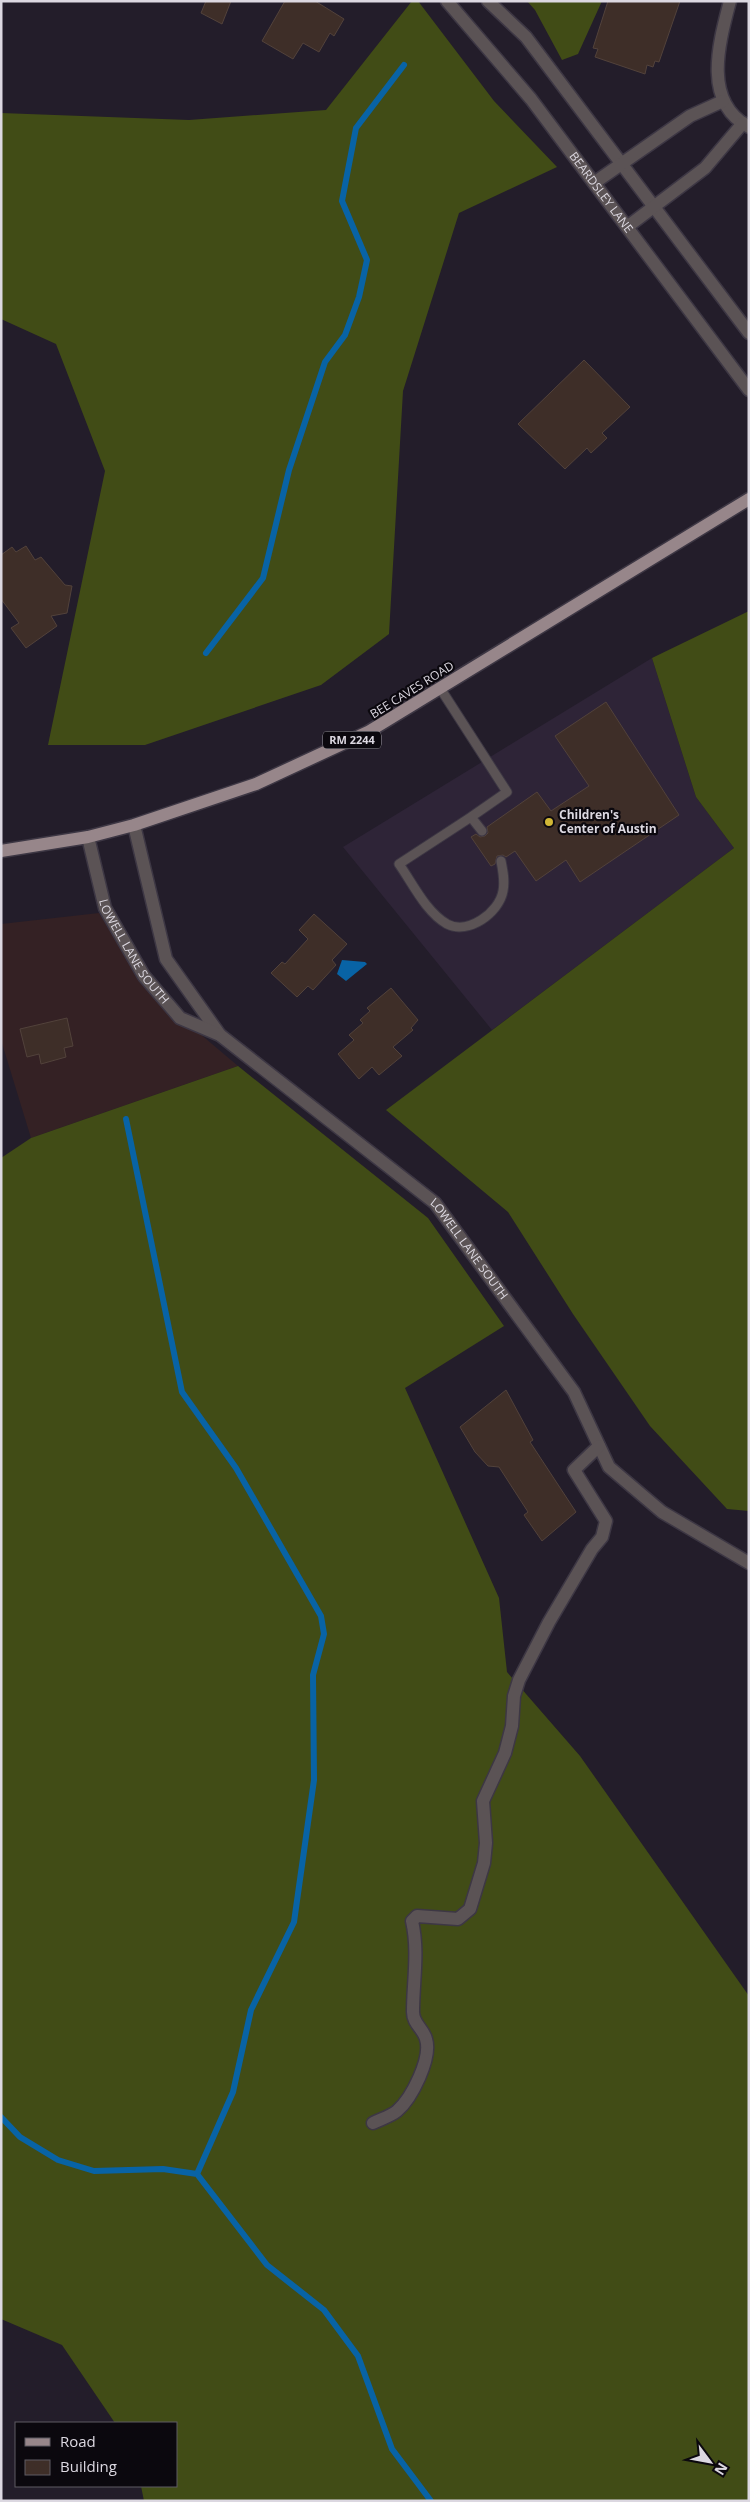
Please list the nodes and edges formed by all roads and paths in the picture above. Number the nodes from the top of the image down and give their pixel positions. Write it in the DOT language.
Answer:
graph roads {
  1 [pos="447,1"];
  2 [pos="488,1"];
  3 [pos="730,1"];
  4 [pos="723,101"];
  5 [pos="746,125"];
  6 [pos="620,164"];
  7 [pos="594,183"];
  8 [pos="654,208"];
  9 [pos="628,227"];
  10 [pos="749,333"];
  11 [pos="749,390"];
  12 [pos="749,499"];
  13 [pos="440,688"];
  14 [pos="471,817"];
  15 [pos="134,825"];
  16 [pos="482,831"];
  17 [pos="88,837"];
  18 [pos="1,851"];
  19 [pos="501,861"];
  20 [pos="220,1035"];
  21 [pos="599,1446"];
  22 [pos="749,1563"];
  23 [pos="373,2123"];
  1 -- 7 [label="street, BEARDSLEY LANE"];
  2 -- 6 [label="street"];
  3 -- 4 [label="street"];
  4 -- 5 [label="street"];
  4 -- 6 [label="street"];
  5 -- 8 [label="street"];
  6 -- 7 [label="street"];
  6 -- 8 [label="street"];
  7 -- 9 [label="street, BEARDSLEY LANE"];
  8 -- 9 [label="street"];
  8 -- 10 [label="street"];
  9 -- 11 [label="street, BEARDSLEY LANE"];
  12 -- 13 [label="main road, BEE CAVES ROAD / RM 2244"];
  13 -- 14 [label="lane"];
  13 -- 15 [label="main road, BEE CAVES ROAD / RM 2244"];
  14 -- 16 [label="lane"];
  14 -- 19 [label="lane"];
  15 -- 17 [label="main road, BEE CAVES ROAD / RM 2244"];
  15 -- 20 [label="street, LOWELL LANE SOUTH"];
  17 -- 18 [label="main road, BEE CAVES ROAD / RM 2244"];
  17 -- 20 [label="street, LOWELL LANE SOUTH"];
  20 -- 21 [label="street, LOWELL LANE SOUTH"];
  21 -- 22 [label="street, LOWELL LANE SOUTH"];
  21 -- 23 [label="street"];
}
